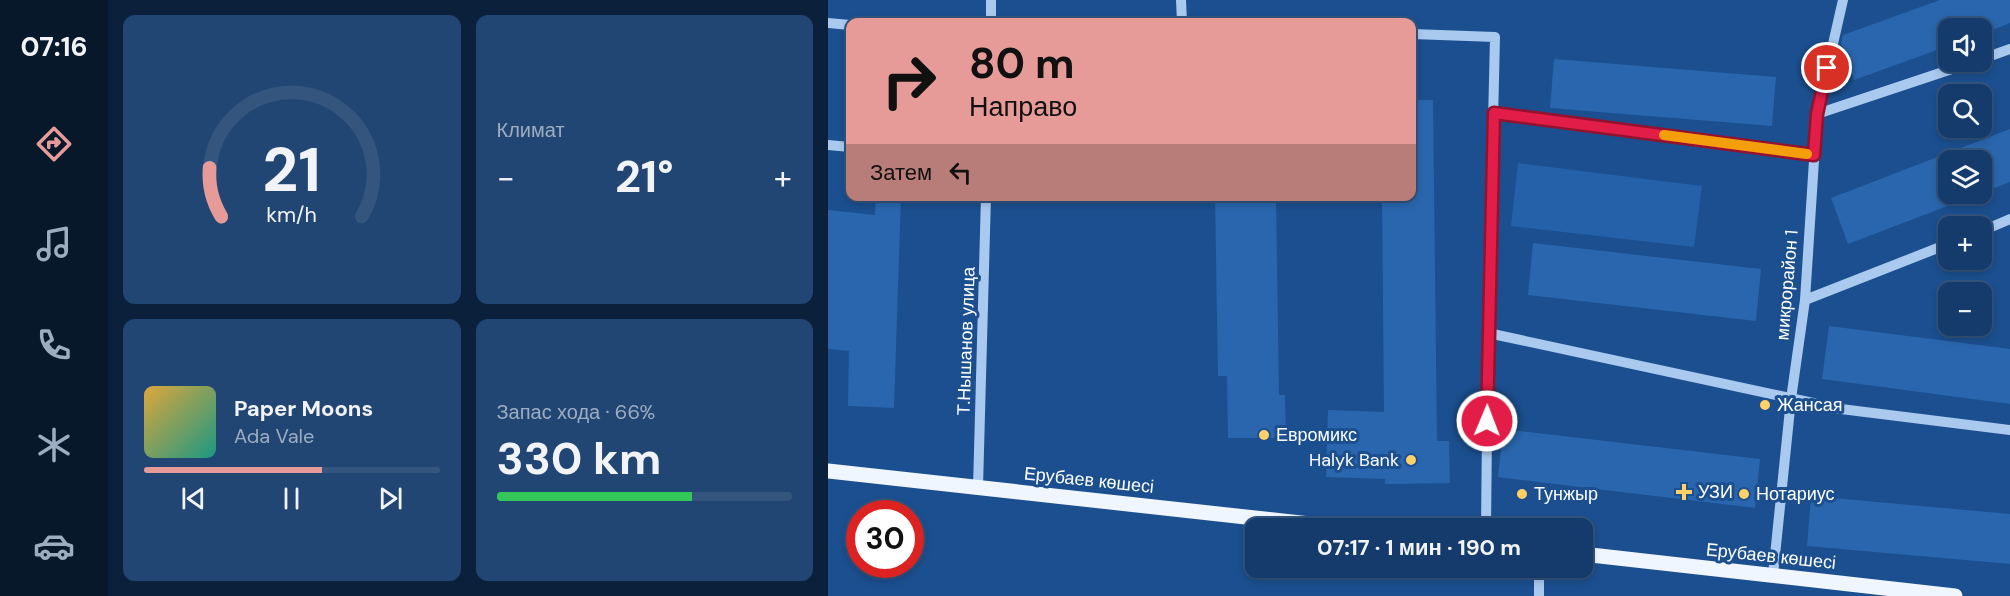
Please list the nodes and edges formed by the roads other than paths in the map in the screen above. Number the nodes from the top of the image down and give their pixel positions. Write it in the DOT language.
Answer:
graph roads {
  1 [pos="991,0"];
  2 [pos="1181,0"];
  3 [pos="1843,0"];
  4 [pos="991,18"];
  5 [pos="1182,18"];
  6 [pos="828,22"];
  7 [pos="846,24"];
  8 [pos="1416,34"];
  9 [pos="2010,49"];
  10 [pos="1992,55"];
  11 [pos="1943,72"];
  12 [pos="1494,113"];
  13 [pos="1817,114"];
  14 [pos="828,145"];
  15 [pos="846,147"];
  16 [pos="1814,155"];
  17 [pos="987,201"];
  18 [pos="2010,219"];
  19 [pos="1992,227"];
  20 [pos="1938,248"];
  21 [pos="1804,300"];
  22 [pos="1488,333"];
  23 [pos="1791,399"];
  24 [pos="2010,430"];
  25 [pos="828,471"];
  26 [pos="978,487"];
  27 [pos="1256,518"];
  28 [pos="1485,518"];
  29 [pos="1593,555"];
  30 [pos="1773,575"];
  31 [pos="1539,578"];
  32 [pos="1539,596"];
  33 [pos="1955,596"];
  1 -- 4 [label="street"];
  2 -- 5 [label="street"];
  3 -- 13 [label="street, микрорайон 1"];
  6 -- 7 [label="street"];
  8 -- 12 [label="street"];
  9 -- 10 [label="street"];
  11 -- 13 [label="street"];
  12 -- 16 [label="street"];
  12 -- 22 [label="street"];
  13 -- 16 [label="street, микрорайон 1"];
  14 -- 15 [label="street"];
  16 -- 21 [label="street, микрорайон 1"];
  17 -- 26 [label="street, Т.Нышанов улица"];
  18 -- 19 [label="street"];
  20 -- 21 [label="street"];
  21 -- 23 [label="street, микрорайон 1"];
  22 -- 23 [label="street"];
  22 -- 28 [label="street"];
  23 -- 24 [label="street"];
  23 -- 30 [label="street, микрорайон 1"];
  25 -- 26 [label="main road, Ерубаев көшесі"];
  26 -- 27 [label="main road, Ерубаев көшесі"];
  29 -- 30 [label="main road, Ерубаев көшесі"];
  30 -- 33 [label="main road, Ерубаев көшесі"];
  31 -- 32 [label="street"];
}
